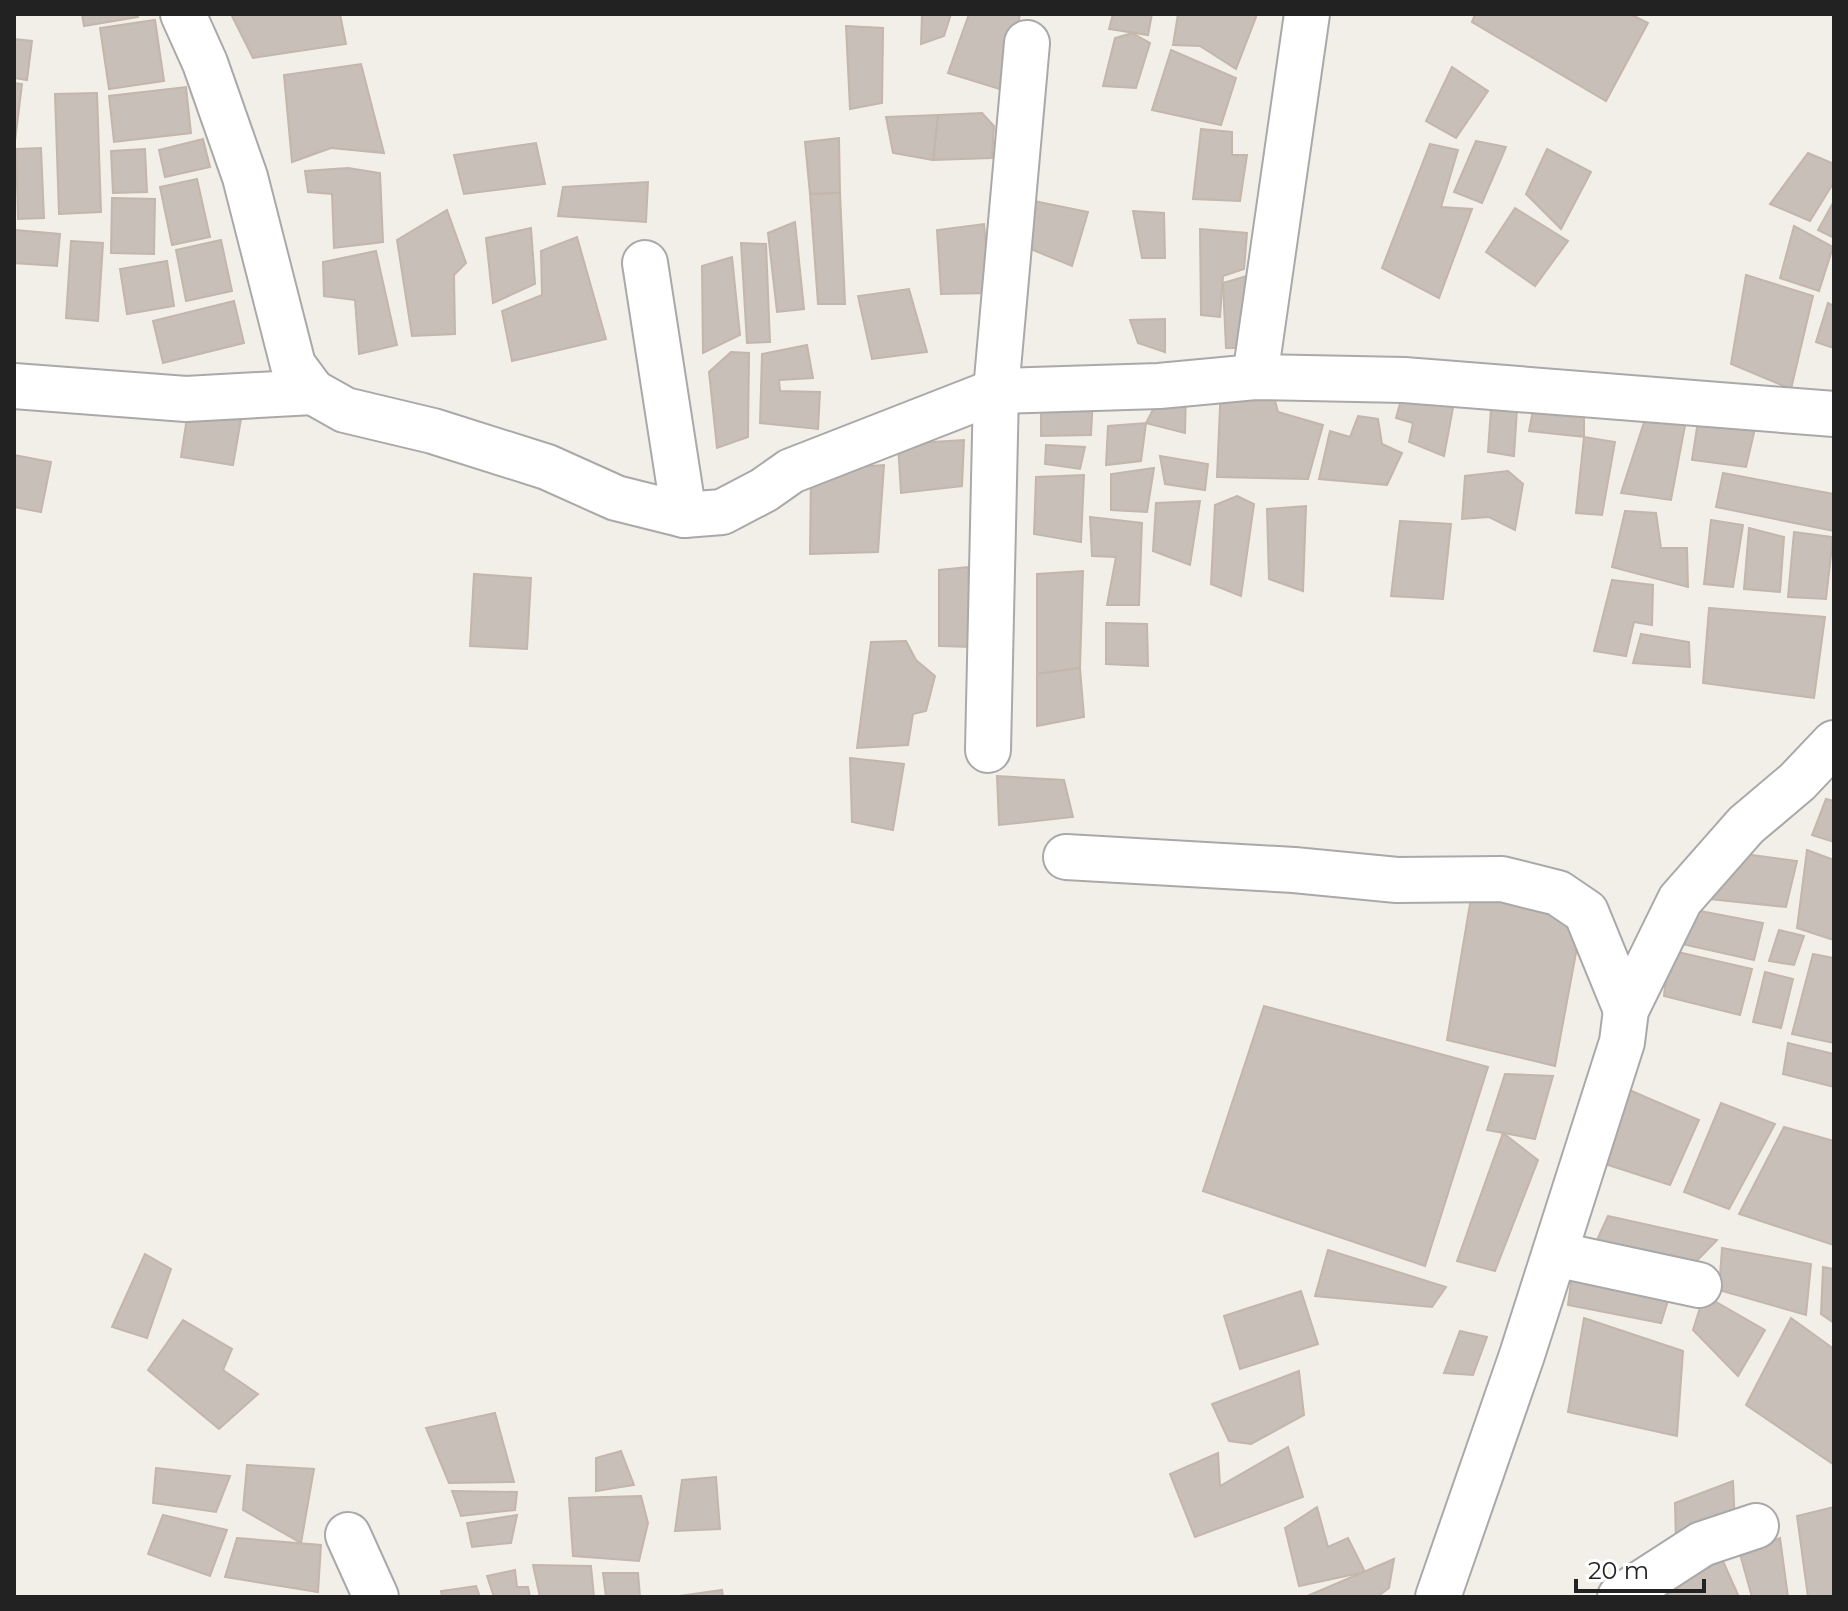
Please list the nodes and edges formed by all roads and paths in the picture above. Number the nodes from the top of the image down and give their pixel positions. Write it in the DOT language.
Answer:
graph roads {
  1 [pos="183,14"];
  2 [pos="1307,14"];
  3 [pos="1027,43"];
  4 [pos="645,263"];
  5 [pos="1255,377"];
  6 [pos="14,386"];
  7 [pos="996,391"];
  8 [pos="313,392"];
  9 [pos="1834,414"];
  10 [pos="684,515"];
  11 [pos="1834,743"];
  12 [pos="988,750"];
  13 [pos="1066,857"];
  14 [pos="1626,1010"];
  15 [pos="1555,1254"];
  16 [pos="1699,1285"];
  17 [pos="1756,1526"];
  18 [pos="348,1535"];
  19 [pos="376,1597"];
  20 [pos="1438,1597"];
  21 [pos="1620,1597"];
  1 -- 8 [label="street"];
  2 -- 5 [label="street"];
  3 -- 7 [label="street"];
  4 -- 10 [label="street"];
  5 -- 7 [label="street"];
  5 -- 9 [label="street"];
  6 -- 8 [label="street"];
  7 -- 10 [label="street"];
  7 -- 12 [label="street"];
  8 -- 10 [label="street"];
  11 -- 14 [label="street"];
  13 -- 14 [label="street"];
  14 -- 15 [label="street"];
  15 -- 16 [label="street"];
  15 -- 20 [label="street"];
  17 -- 21 [label="street"];
  18 -- 19 [label="street"];
}
